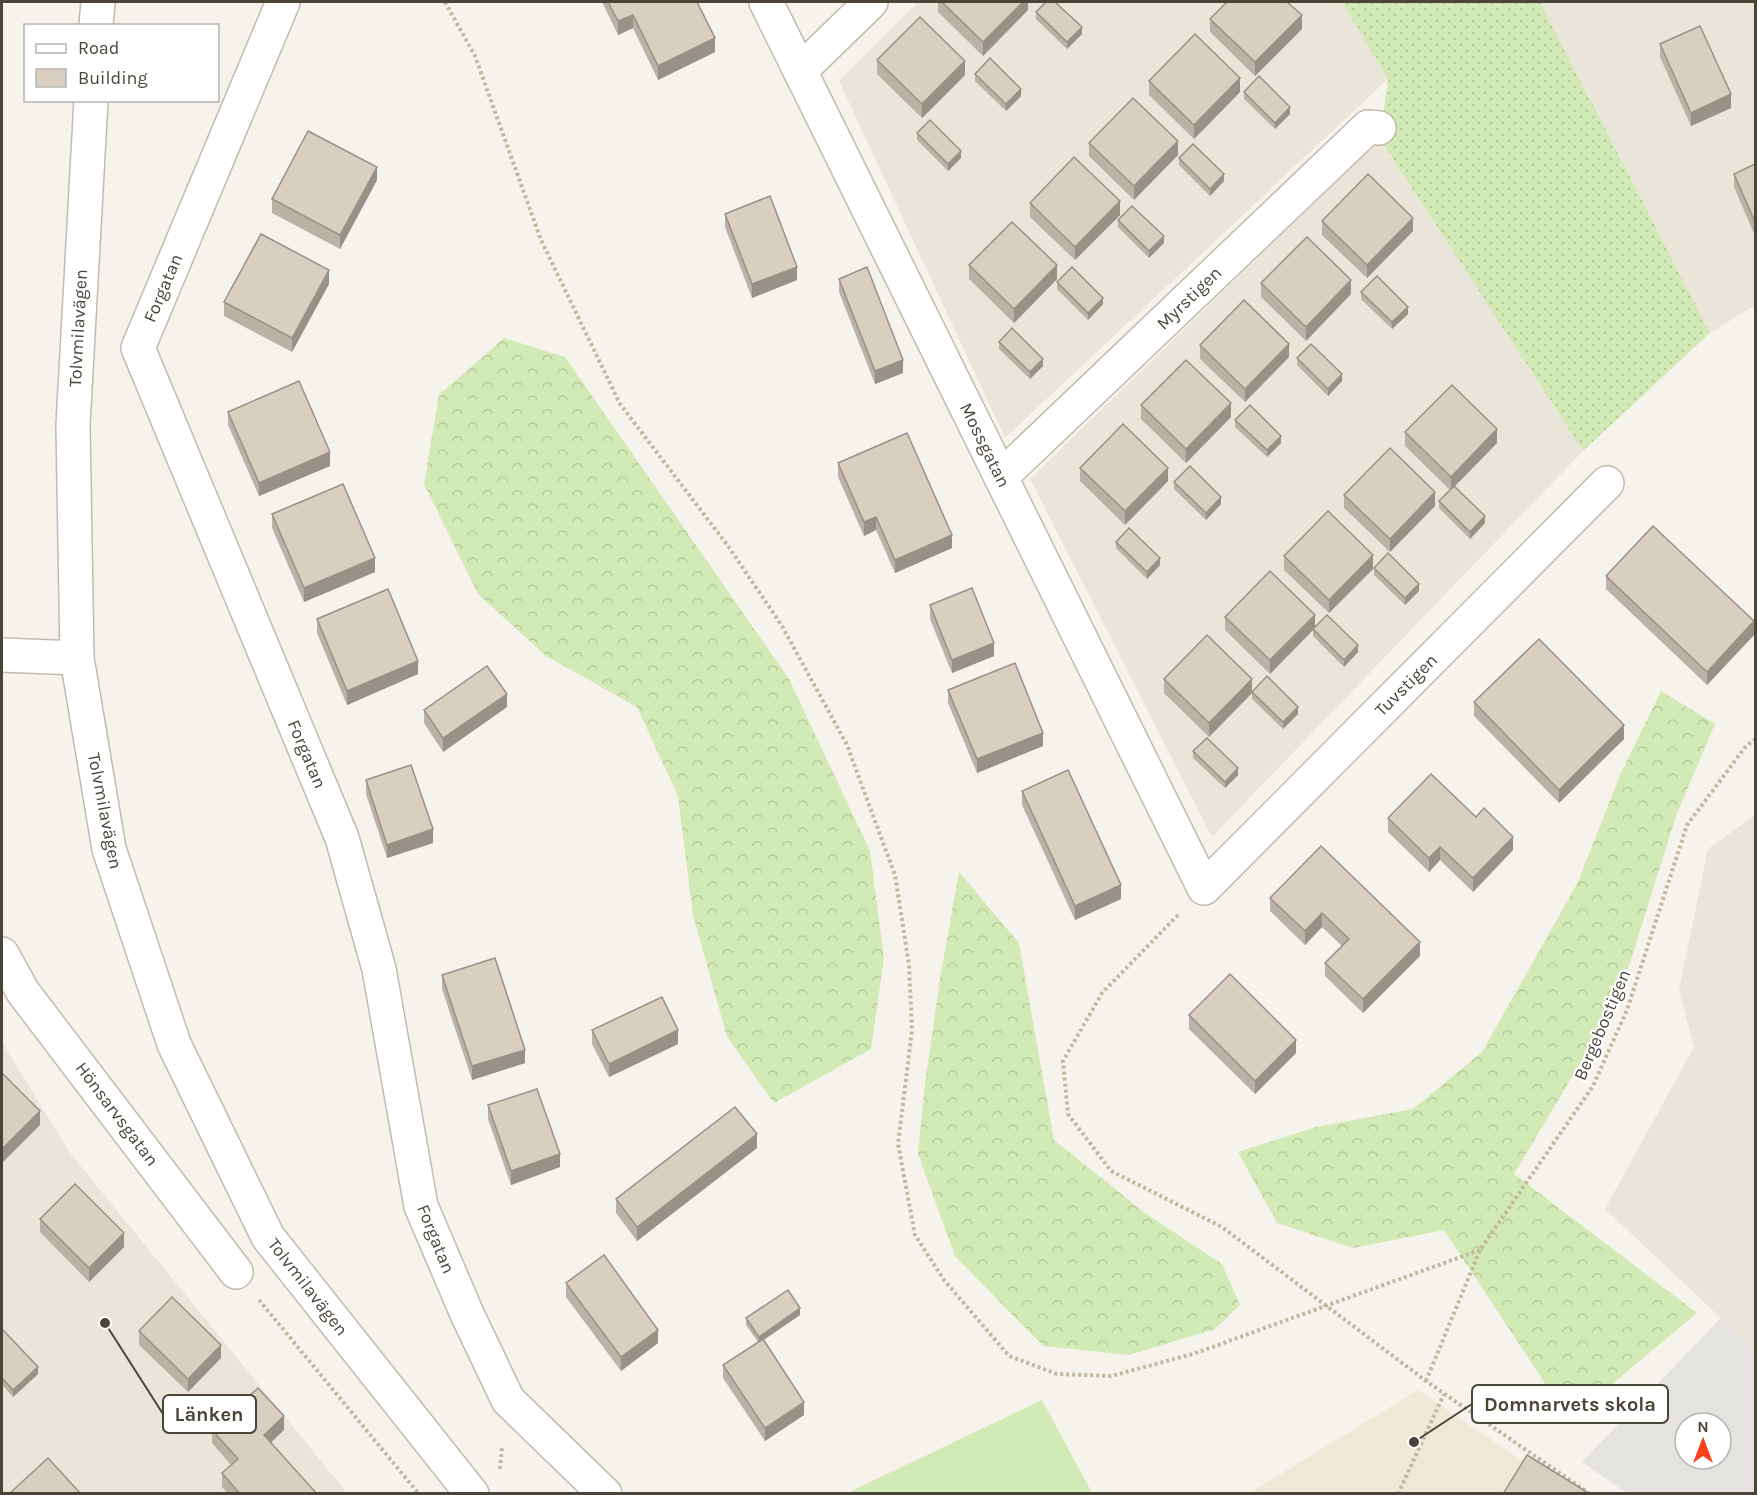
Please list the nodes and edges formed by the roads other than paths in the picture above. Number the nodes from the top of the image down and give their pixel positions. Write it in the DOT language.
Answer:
graph roads {
  1 [pos="98,2"];
  2 [pos="283,2"];
  3 [pos="766,2"];
  4 [pos="871,2"];
  5 [pos="96,24"];
  6 [pos="800,71"];
  7 [pos="91,102"];
  8 [pos="1379,128"];
  9 [pos="1001,477"];
  10 [pos="1607,483"];
  11 [pos="2,656"];
  12 [pos="77,658"];
  13 [pos="1204,888"];
  14 [pos="2,954"];
  15 [pos="236,1272"];
  16 [pos="472,1494"];
  17 [pos="605,1494"];
  1 -- 5 [label="street"];
  2 -- 17 [label="street, Forgatan"];
  3 -- 6 [label="street, Mossgatan"];
  4 -- 6 [label="street"];
  6 -- 9 [label="street, Mossgatan"];
  7 -- 12 [label="street, Tolvmilavägen"];
  8 -- 9 [label="street, Myrstigen"];
  9 -- 13 [label="street, Mossgatan"];
  10 -- 13 [label="street, Tuvstigen"];
  11 -- 12 [label="street"];
  12 -- 16 [label="street, Tolvmilavägen"];
  14 -- 15 [label="street, Hönsarvsgatan"];
}
